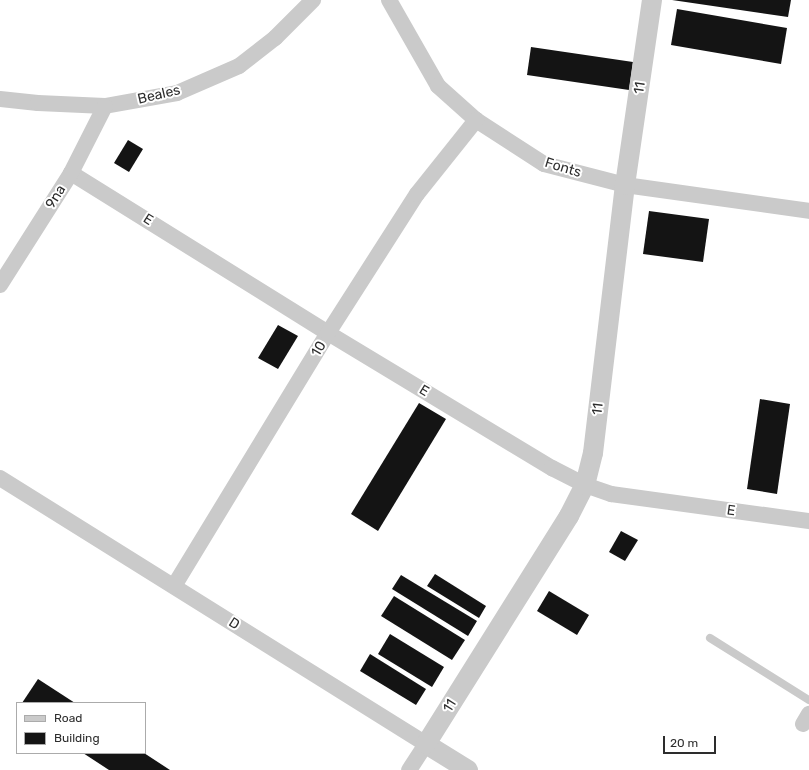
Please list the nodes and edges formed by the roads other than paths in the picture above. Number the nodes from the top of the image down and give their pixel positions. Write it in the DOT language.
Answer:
graph roads {
  1 [pos="313,0"];
  2 [pos="389,0"];
  3 [pos="652,0"];
  4 [pos="0,99"];
  5 [pos="105,106"];
  6 [pos="476,120"];
  7 [pos="71,173"];
  8 [pos="625,185"];
  9 [pos="809,211"];
  10 [pos="0,285"];
  11 [pos="328,333"];
  12 [pos="0,478"];
  13 [pos="585,485"];
  14 [pos="809,521"];
  15 [pos="174,586"];
  16 [pos="710,638"];
  17 [pos="809,700"];
  18 [pos="426,744"];
  19 [pos="409,770"];
  20 [pos="468,770"];
  1 -- 5 [label="street, Beales"];
  2 -- 6 [label="street, Fonts"];
  3 -- 8 [label="street, 11"];
  4 -- 5 [label="street, Beales"];
  5 -- 7 [label="street, 9na"];
  6 -- 8 [label="street, Fonts"];
  6 -- 11 [label="street, 10"];
  7 -- 10 [label="street, 9na"];
  7 -- 11 [label="street, E"];
  8 -- 9 [label="street, Fonts"];
  8 -- 13 [label="street, 11"];
  11 -- 13 [label="street, E"];
  11 -- 15 [label="street, 10"];
  12 -- 15 [label="street, D"];
  13 -- 14 [label="street, E"];
  13 -- 18 [label="street, 11"];
  15 -- 18 [label="street, D"];
  16 -- 17 [label="lane"];
  18 -- 19 [label="street, 11"];
  18 -- 20 [label="street, D"];
}
